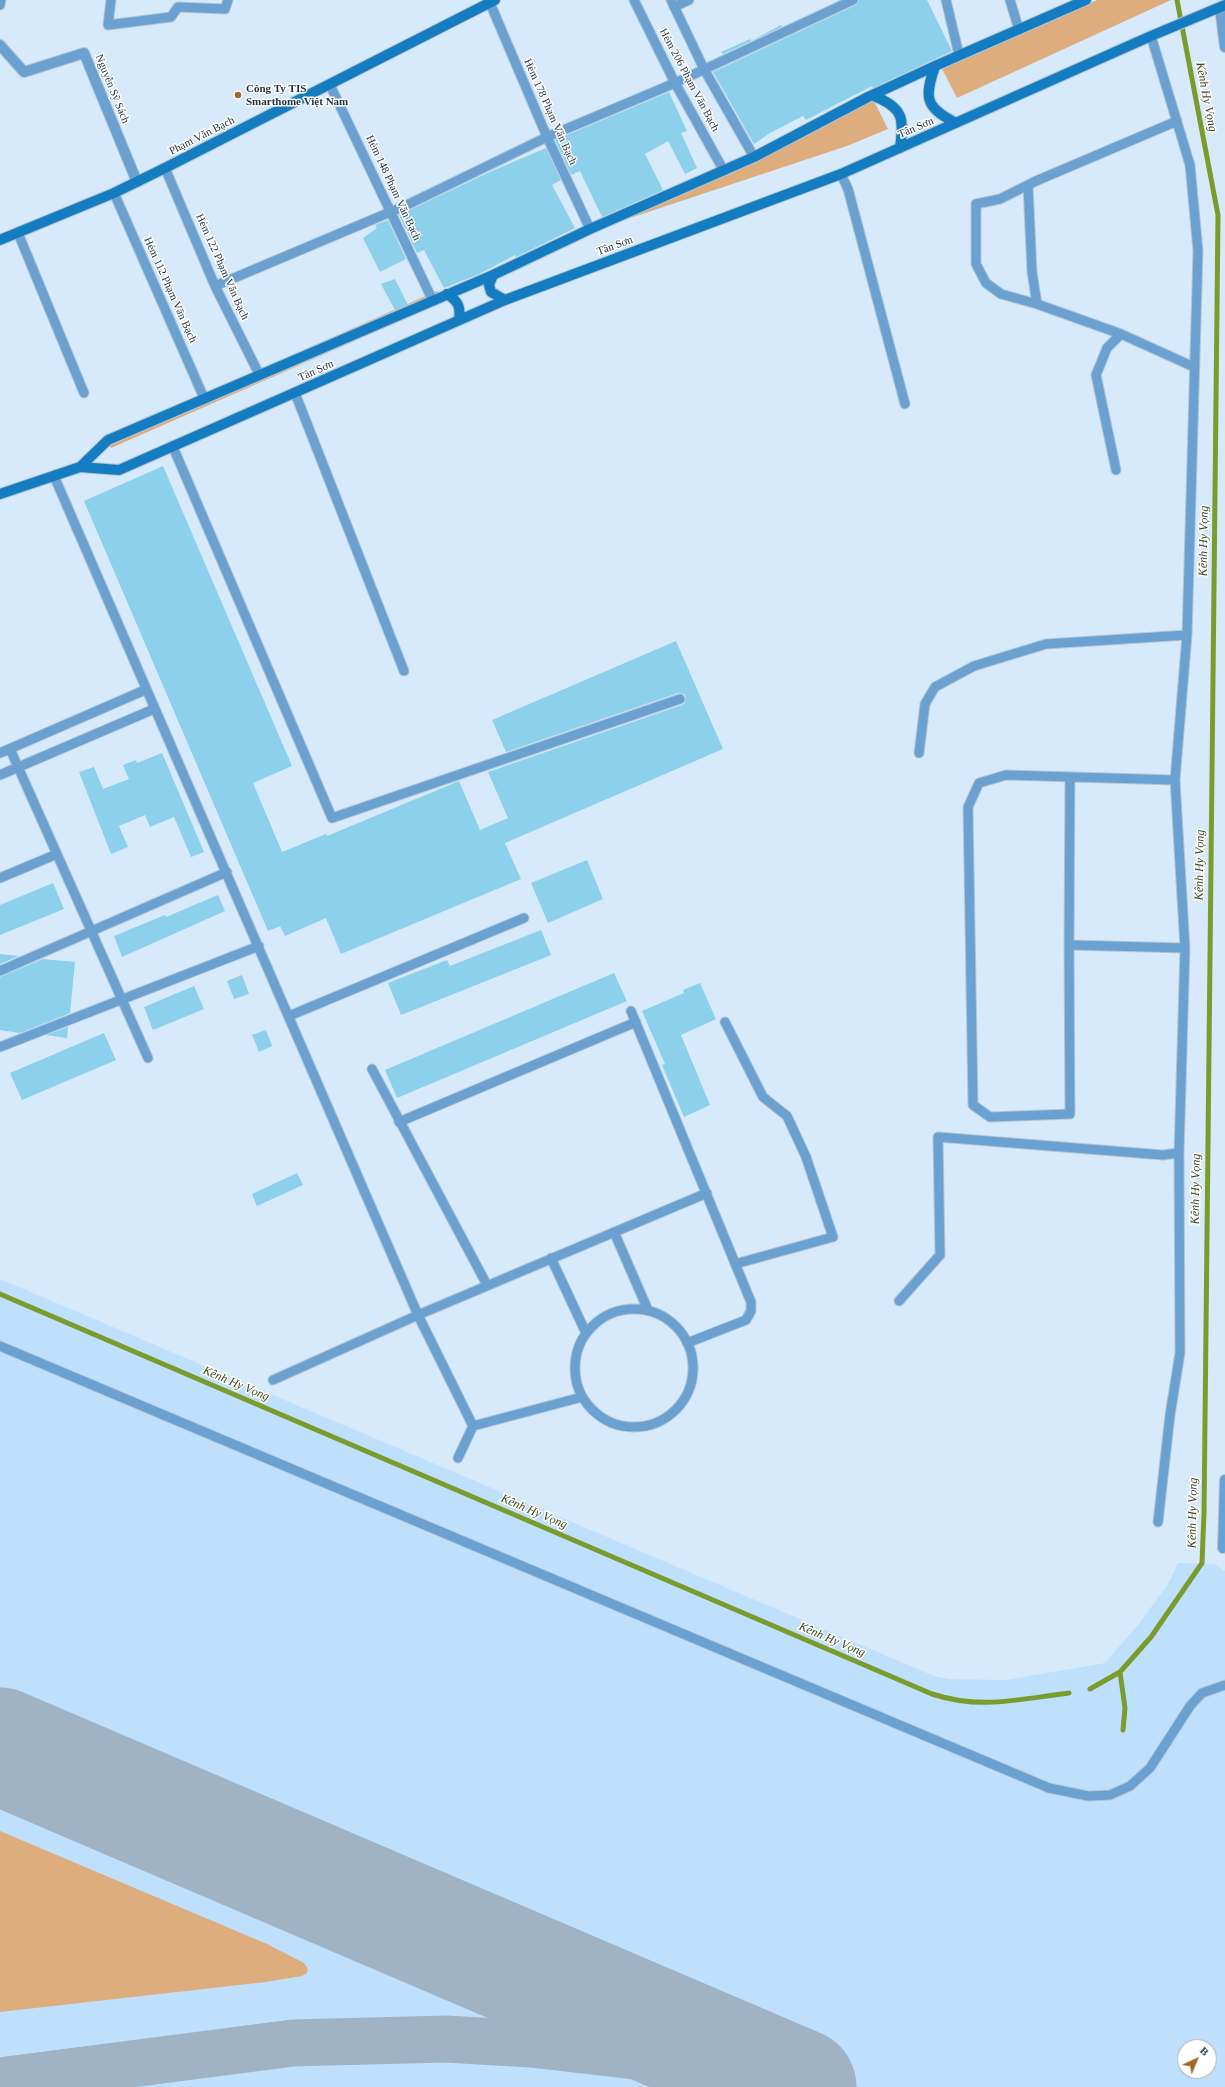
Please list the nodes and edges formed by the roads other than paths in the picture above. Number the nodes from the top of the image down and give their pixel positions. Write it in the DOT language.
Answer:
graph roads {
  1 [pos="1,0"];
  2 [pos="111,0"];
  3 [pos="228,0"];
  4 [pos="634,0"];
  5 [pos="690,0"];
  6 [pos="853,0"];
  7 [pos="946,0"];
  8 [pos="1010,0"];
  9 [pos="1086,0"];
  10 [pos="492,1"];
  11 [pos="672,4"];
  12 [pos="0,5"];
  13 [pos="1220,7"];
  14 [pos="1019,30"];
  15 [pos="1155,35"];
  16 [pos="0,45"];
  17 [pos="1225,47"];
  18 [pos="959,55"];
  19 [pos="935,66"];
  20 [pos="704,69"];
  21 [pos="675,83"];
  22 [pos="330,85"];
  23 [pos="874,96"];
  24 [pos="1177,121"];
  25 [pos="956,124"];
  26 [pos="547,137"];
  27 [pos="900,148"];
  28 [pos="754,157"];
  29 [pos="165,168"];
  30 [pos="724,171"];
  31 [pos="841,174"];
  32 [pos="137,182"];
  33 [pos="1028,185"];
  34 [pos="114,192"];
  35 [pos="391,212"];
  36 [pos="590,229"];
  37 [pos="18,233"];
  38 [pos="0,240"];
  39 [pos="493,275"];
  40 [pos="215,286"];
  41 [pos="447,294"];
  42 [pos="505,300"];
  43 [pos="432,301"];
  44 [pos="1037,304"];
  45 [pos="459,319"];
  46 [pos="1121,334"];
  47 [pos="1194,366"];
  48 [pos="259,374"];
  49 [pos="84,393"];
  50 [pos="295,393"];
  51 [pos="204,398"];
  52 [pos="905,404"];
  53 [pos="173,447"];
  54 [pos="80,468"];
  55 [pos="1116,470"];
  56 [pos="54,476"];
  57 [pos="0,494"];
  58 [pos="1187,635"];
  59 [pos="404,672"];
  60 [pos="145,690"];
  61 [pos="680,699"];
  62 [pos="154,709"];
  63 [pos="10,749"];
  64 [pos="0,753"];
  65 [pos="919,753"];
  66 [pos="18,767"];
  67 [pos="0,775"];
  68 [pos="1070,777"];
  69 [pos="1175,780"];
  70 [pos="57,854"];
  71 [pos="226,872"];
  72 [pos="0,878"];
  73 [pos="524,918"];
  74 [pos="91,931"];
  75 [pos="1069,945"];
  76 [pos="259,946"];
  77 [pos="1185,948"];
  78 [pos="0,971"];
  79 [pos="122,1000"];
  80 [pos="631,1011"];
  81 [pos="289,1016"];
  82 [pos="636,1022"];
  83 [pos="725,1022"];
  84 [pos="0,1047"];
  85 [pos="148,1058"];
  86 [pos="372,1069"];
  87 [pos="399,1122"];
  88 [pos="1179,1153"];
  89 [pos="707,1193"];
  90 [pos="614,1232"];
  91 [pos="551,1258"];
  92 [pos="735,1264"];
  93 [pos="487,1285"];
  94 [pos="899,1301"];
  95 [pos="648,1310"];
  96 [pos="418,1314"];
  97 [pos="586,1333"];
  98 [pos="687,1343"];
  99 [pos="0,1346"];
  100 [pos="273,1380"];
  101 [pos="582,1397"];
  102 [pos="473,1426"];
  103 [pos="458,1458"];
  104 [pos="1225,1480"];
  105 [pos="1158,1522"];
  106 [pos="1223,1548"];
  107 [pos="1225,1685"];
  1 -- 12 [label="lane"];
  2 -- 3 [label="lane"];
  4 -- 21 [label="lane, Hẻm 206 Phạm Văn Bạch"];
  5 -- 11 [label="lane"];
  6 -- 20 [label="lane"];
  7 -- 18 [label="lane"];
  8 -- 14 [label="lane"];
  9 -- 14 [label="street, Tân Sơn"];
  10 -- 22 [label="street, Phạm Văn Bạch"];
  10 -- 26 [label="lane, Hẻm 178 Phạm Văn Bạch"];
  11 -- 20 [label="lane"];
  13 -- 15 [label="street, Tân Sơn"];
  13 -- 17 [label="street"];
  14 -- 18 [label="street, Tân Sơn"];
  15 -- 24 [label="lane"];
  15 -- 25 [label="street, Tân Sơn"];
  16 -- 32 [label="street, Nguyễn Sỹ Sách"];
  18 -- 19 [label="street, Tân Sơn"];
  19 -- 23 [label="street, Tân Sơn"];
  19 -- 25 [label="street"];
  20 -- 21 [label="lane"];
  20 -- 28 [label="lane"];
  21 -- 26 [label="lane"];
  21 -- 30 [label="lane, Hẻm 206 Phạm Văn Bạch"];
  22 -- 29 [label="street, Phạm Văn Bạch"];
  22 -- 35 [label="lane, Hẻm 148 Phạm Văn Bạch"];
  23 -- 27 [label="street"];
  23 -- 28 [label="street, Tân Sơn"];
  24 -- 33 [label="lane"];
  24 -- 47 [label="lane"];
  25 -- 27 [label="street, Tân Sơn"];
  26 -- 35 [label="lane"];
  26 -- 36 [label="lane, Hẻm 178 Phạm Văn Bạch"];
  27 -- 31 [label="street, Tân Sơn"];
  28 -- 30 [label="street, Tân Sơn"];
  29 -- 32 [label="street, Phạm Văn Bạch"];
  29 -- 40 [label="lane, Hẻm 122 Phạm Văn Bạch"];
  30 -- 36 [label="street, Tân Sơn"];
  31 -- 42 [label="street, Tân Sơn"];
  31 -- 52 [label="lane"];
  32 -- 34 [label="street, Phạm Văn Bạch"];
  33 -- 44 [label="lane"];
  33 -- 44 [label="lane"];
  34 -- 37 [label="street, Phạm Văn Bạch"];
  34 -- 51 [label="lane, Hẻm 112 Phạm Văn Bạch"];
  35 -- 40 [label="lane"];
  35 -- 43 [label="lane, Hẻm 148 Phạm Văn Bạch"];
  36 -- 39 [label="street, Tân Sơn"];
  37 -- 38 [label="street, Phạm Văn Bạch"];
  37 -- 49 [label="lane"];
  39 -- 41 [label="street, Tân Sơn"];
  39 -- 42 [label="street"];
  40 -- 48 [label="lane, Hẻm 122 Phạm Văn Bạch"];
  41 -- 43 [label="street, Tân Sơn"];
  41 -- 45 [label="street"];
  42 -- 45 [label="street, Tân Sơn"];
  43 -- 48 [label="street, Tân Sơn"];
  44 -- 46 [label="lane"];
  45 -- 50 [label="street, Tân Sơn"];
  46 -- 47 [label="lane"];
  46 -- 55 [label="lane"];
  47 -- 58 [label="lane"];
  48 -- 51 [label="street, Tân Sơn"];
  50 -- 53 [label="street, Tân Sơn"];
  50 -- 59 [label="lane"];
  51 -- 54 [label="street, Tân Sơn"];
  53 -- 54 [label="street, Tân Sơn"];
  53 -- 61 [label="lane"];
  54 -- 56 [label="street, Tân Sơn"];
  56 -- 57 [label="street, Tân Sơn"];
  56 -- 60 [label="lane"];
  58 -- 65 [label="lane"];
  58 -- 69 [label="lane"];
  60 -- 62 [label="lane"];
  60 -- 63 [label="lane"];
  62 -- 66 [label="lane"];
  62 -- 71 [label="lane"];
  63 -- 64 [label="lane"];
  63 -- 66 [label="lane"];
  66 -- 67 [label="lane"];
  66 -- 70 [label="lane"];
  68 -- 69 [label="lane"];
  68 -- 75 [label="lane"];
  68 -- 75 [label="lane"];
  69 -- 77 [label="lane"];
  70 -- 72 [label="lane"];
  70 -- 74 [label="lane"];
  71 -- 74 [label="lane"];
  71 -- 76 [label="lane"];
  73 -- 81 [label="lane"];
  74 -- 78 [label="lane"];
  74 -- 79 [label="lane"];
  75 -- 77 [label="lane"];
  76 -- 79 [label="lane"];
  76 -- 81 [label="lane"];
  77 -- 88 [label="lane"];
  79 -- 84 [label="lane"];
  79 -- 85 [label="lane"];
  80 -- 82 [label="lane"];
  81 -- 96 [label="lane"];
  82 -- 87 [label="lane"];
  82 -- 89 [label="lane"];
  83 -- 92 [label="lane"];
  86 -- 87 [label="lane"];
  87 -- 93 [label="lane"];
  88 -- 94 [label="lane"];
  88 -- 105 [label="lane"];
  89 -- 90 [label="lane"];
  89 -- 92 [label="lane"];
  90 -- 91 [label="lane"];
  90 -- 95 [label="lane"];
  91 -- 93 [label="lane"];
  91 -- 97 [label="lane"];
  92 -- 98 [label="lane"];
  93 -- 96 [label="lane"];
  95 -- 97 [label="lane"];
  95 -- 98 [label="lane"];
  96 -- 100 [label="lane"];
  96 -- 102 [label="lane"];
  97 -- 101 [label="lane"];
  98 -- 101 [label="lane"];
  99 -- 107 [label="lane"];
  101 -- 102 [label="lane"];
  102 -- 103 [label="lane"];
  104 -- 106 [label="street"];
}
